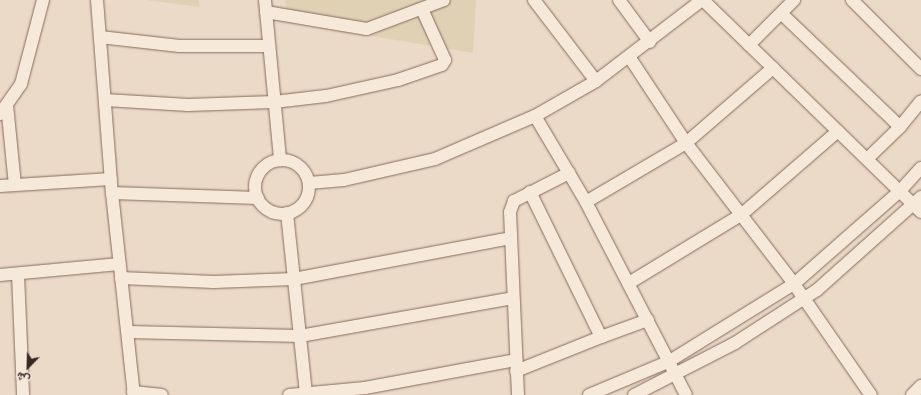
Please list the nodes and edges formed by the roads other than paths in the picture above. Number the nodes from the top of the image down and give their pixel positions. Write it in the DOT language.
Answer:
graph roads {
  1 [pos="43,0"];
  2 [pos="97,0"];
  3 [pos="265,0"];
  4 [pos="444,0"];
  5 [pos="534,0"];
  6 [pos="619,0"];
  7 [pos="702,0"];
  8 [pos="794,0"];
  9 [pos="852,0"];
  10 [pos="422,9"];
  11 [pos="266,12"];
  12 [pos="783,14"];
  13 [pos="100,37"];
  14 [pos="650,42"];
  15 [pos="750,45"];
  16 [pos="269,46"];
  17 [pos="630,58"];
  18 [pos="773,68"];
  19 [pos="921,69"];
  20 [pos="596,81"];
  21 [pos="105,100"];
  22 [pos="921,101"];
  23 [pos="274,102"];
  24 [pos="4,109"];
  25 [pos="535,116"];
  26 [pos="900,127"];
  27 [pos="838,131"];
  28 [pos="686,143"];
  29 [pos="867,159"];
  30 [pos="280,160"];
  31 [pos="921,168"];
  32 [pos="569,173"];
  33 [pos="111,179"];
  34 [pos="309,183"];
  35 [pos="15,184"];
  36 [pos="0,186"];
  37 [pos="900,191"];
  38 [pos="530,192"];
  39 [pos="112,193"];
  40 [pos="258,198"];
  41 [pos="586,202"];
  42 [pos="919,205"];
  43 [pos="287,213"];
  44 [pos="742,215"];
  45 [pos="510,238"];
  46 [pos="119,264"];
  47 [pos="18,274"];
  48 [pos="0,275"];
  49 [pos="121,278"];
  50 [pos="294,279"];
  51 [pos="629,283"];
  52 [pos="794,284"];
  53 [pos="513,298"];
  54 [pos="804,298"];
  55 [pos="648,320"];
  56 [pos="128,332"];
  57 [pos="300,336"];
  58 [pos="601,337"];
  59 [pos="668,362"];
  60 [pos="516,365"];
  61 [pos="674,376"];
  62 [pos="921,386"];
  63 [pos="134,393"];
  64 [pos="306,394"];
  65 [pos="23,395"];
  66 [pos="162,395"];
  67 [pos="289,395"];
  68 [pos="518,395"];
  69 [pos="589,395"];
  70 [pos="634,395"];
  71 [pos="686,395"];
  72 [pos="871,395"];
  73 [pos="912,395"];
  1 -- 24 [label="street"];
  2 -- 13 [label="street"];
  3 -- 11 [label="street"];
  4 -- 10 [label="street"];
  5 -- 20 [label="street"];
  6 -- 14 [label="street"];
  7 -- 14 [label="street"];
  7 -- 15 [label="street"];
  8 -- 12 [label="street"];
  9 -- 19 [label="street"];
  10 -- 11 [label="street"];
  10 -- 23 [label="street"];
  11 -- 16 [label="street"];
  12 -- 15 [label="street"];
  12 -- 26 [label="street"];
  13 -- 16 [label="street"];
  13 -- 21 [label="street"];
  14 -- 17 [label="street"];
  15 -- 18 [label="street"];
  16 -- 23 [label="street"];
  17 -- 20 [label="street"];
  17 -- 28 [label="street"];
  18 -- 27 [label="street"];
  18 -- 28 [label="street"];
  20 -- 25 [label="street"];
  21 -- 23 [label="street"];
  21 -- 33 [label="street"];
  22 -- 26 [label="street"];
  23 -- 30 [label="street"];
  24 -- 35 [label="street"];
  25 -- 32 [label="street"];
  25 -- 34 [label="street"];
  26 -- 29 [label="street"];
  27 -- 29 [label="street"];
  27 -- 44 [label="street"];
  28 -- 41 [label="street"];
  28 -- 44 [label="street"];
  29 -- 37 [label="street"];
  30 -- 34 [label="street"];
  30 -- 40 [label="street"];
  31 -- 37 [label="street"];
  32 -- 38 [label="street"];
  32 -- 41 [label="street"];
  33 -- 35 [label="street"];
  33 -- 39 [label="street"];
  34 -- 43 [label="street"];
  35 -- 36 [label="street"];
  37 -- 42 [label="street"];
  37 -- 52 [label="street"];
  38 -- 45 [label="street"];
  38 -- 58 [label="street"];
  39 -- 40 [label="street"];
  39 -- 46 [label="street"];
  40 -- 43 [label="street"];
  41 -- 51 [label="street"];
  42 -- 54 [label="street"];
  43 -- 50 [label="street"];
  44 -- 51 [label="street"];
  44 -- 52 [label="street"];
  45 -- 50 [label="street"];
  45 -- 53 [label="street"];
  46 -- 47 [label="street"];
  46 -- 49 [label="street"];
  47 -- 48 [label="street"];
  47 -- 65 [label="street"];
  49 -- 50 [label="street"];
  49 -- 56 [label="street"];
  50 -- 57 [label="street"];
  51 -- 55 [label="street"];
  52 -- 54 [label="street"];
  52 -- 59 [label="street"];
  53 -- 57 [label="street"];
  53 -- 60 [label="street"];
  54 -- 61 [label="street"];
  54 -- 72 [label="street"];
  55 -- 58 [label="street"];
  55 -- 59 [label="street"];
  56 -- 57 [label="street"];
  56 -- 63 [label="street"];
  57 -- 64 [label="street"];
  58 -- 60 [label="street"];
  59 -- 61 [label="street"];
  59 -- 69 [label="street"];
  60 -- 64 [label="street"];
  60 -- 68 [label="street"];
  61 -- 70 [label="street"];
  61 -- 71 [label="street"];
  62 -- 73 [label="street"];
  63 -- 66 [label="street"];
  64 -- 67 [label="street"];
}
